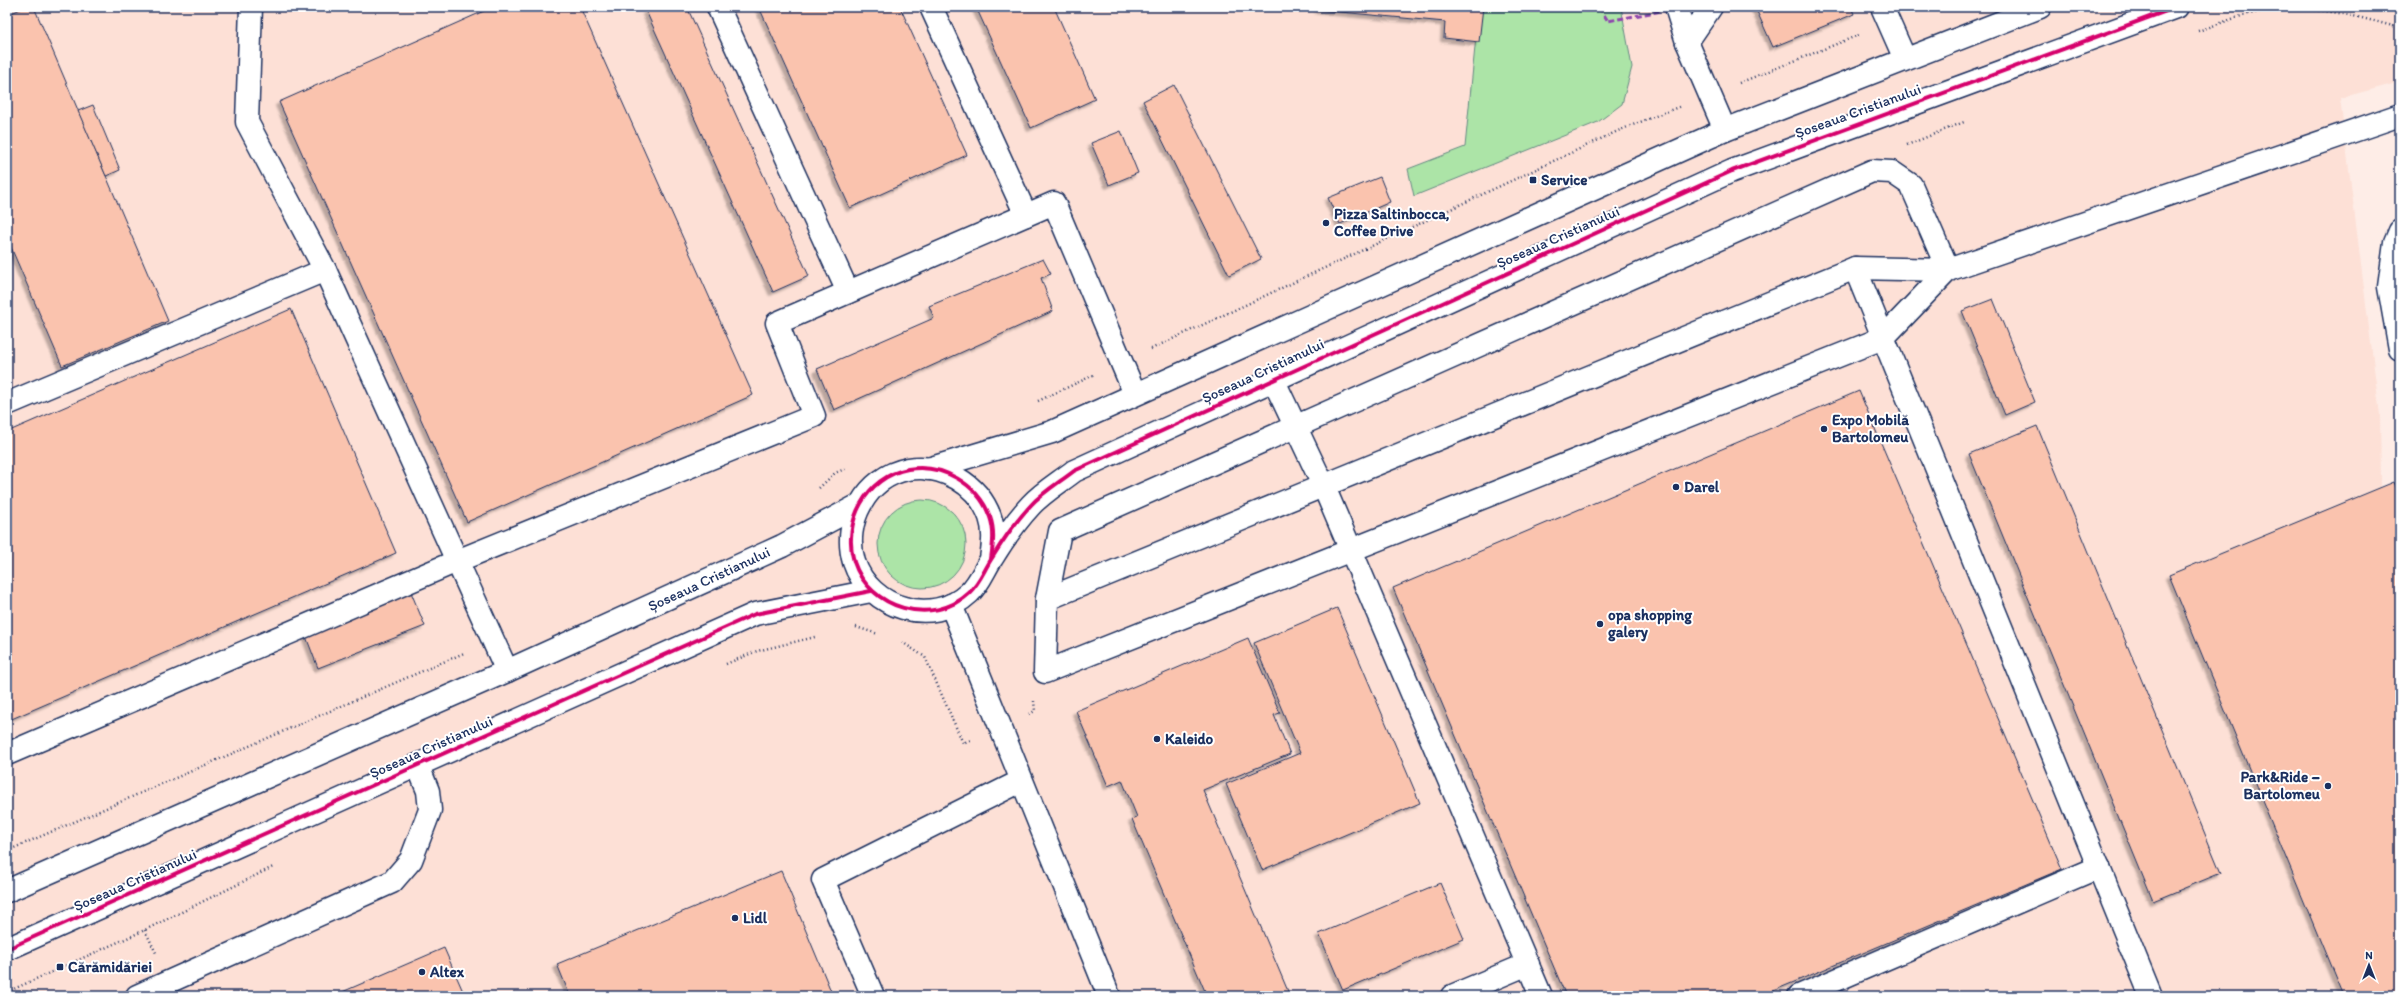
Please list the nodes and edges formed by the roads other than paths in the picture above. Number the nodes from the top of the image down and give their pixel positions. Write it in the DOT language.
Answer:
graph roads {
  1 [pos="251,7"];
  2 [pos="718,7"];
  3 [pos="931,7"];
  4 [pos="1676,7"];
  5 [pos="1711,7"];
  6 [pos="1882,7"];
  7 [pos="2040,7"];
  8 [pos="2177,7"];
  9 [pos="1687,42"];
  10 [pos="1905,59"];
  11 [pos="2400,115"];
  12 [pos="1725,130"];
  13 [pos="1026,215"];
  14 [pos="2400,231"];
  15 [pos="1855,268"];
  16 [pos="325,270"];
  17 [pos="1948,270"];
  18 [pos="848,292"];
  19 [pos="1884,338"];
  20 [pos="2400,349"];
  21 [pos="1273,379"];
  22 [pos="1135,394"];
  23 [pos="7,404"];
  24 [pos="1297,428"];
  25 [pos="928,469"];
  26 [pos="1324,487"];
  27 [pos="860,504"];
  28 [pos="1351,548"];
  29 [pos="991,559"];
  30 [pos="457,561"];
  31 [pos="871,591"];
  32 [pos="1047,599"];
  33 [pos="951,605"];
  34 [pos="507,671"];
  35 [pos="7,754"];
  36 [pos="418,766"];
  37 [pos="1021,781"];
  38 [pos="2099,867"];
  39 [pos="7,891"];
  40 [pos="7,949"];
  41 [pos="1528,964"];
  42 [pos="137,996"];
  43 [pos="873,996"];
  44 [pos="1109,996"];
  45 [pos="1452,996"];
  46 [pos="1541,996"];
  47 [pos="1799,996"];
  48 [pos="2151,996"];
  1 -- 16 [label="street"];
  2 -- 18 [label="street"];
  3 -- 13 [label="street"];
  4 -- 9 [label="street"];
  5 -- 9 [label="street"];
  6 -- 10 [label="street"];
  7 -- 10 [label="street, Șoseaua Cristianului"];
  8 -- 21 [label="street, Șoseaua Cristianului"];
  9 -- 12 [label="street"];
  10 -- 12 [label="street, Șoseaua Cristianului"];
  11 -- 17 [label="street"];
  12 -- 22 [label="street, Șoseaua Cristianului"];
  13 -- 18 [label="street"];
  13 -- 22 [label="street"];
  14 -- 20 [label="street"];
  15 -- 17 [label="street"];
  15 -- 19 [label="street"];
  15 -- 26 [label="street"];
  16 -- 23 [label="street"];
  16 -- 30 [label="street"];
  17 -- 19 [label="street"];
  17 -- 24 [label="street"];
  18 -- 30 [label="street"];
  19 -- 28 [label="street"];
  19 -- 38 [label="street"];
  21 -- 24 [label="street"];
  21 -- 29 [label="street, Șoseaua Cristianului"];
  22 -- 25 [label="street, Șoseaua Cristianului"];
  24 -- 26 [label="street"];
  24 -- 32 [label="street"];
  25 -- 27 [label="street, Șoseaua Cristianului"];
  25 -- 29 [label="street, Șoseaua Cristianului"];
  26 -- 28 [label="street"];
  26 -- 32 [label="street"];
  27 -- 31 [label="street, Șoseaua Cristianului"];
  27 -- 34 [label="street, Șoseaua Cristianului"];
  28 -- 32 [label="street"];
  28 -- 41 [label="street"];
  29 -- 33 [label="street, Șoseaua Cristianului"];
  30 -- 34 [label="street"];
  30 -- 35 [label="street"];
  31 -- 33 [label="street, Șoseaua Cristianului"];
  31 -- 36 [label="street, Șoseaua Cristianului"];
  33 -- 37 [label="street"];
  34 -- 39 [label="street, Șoseaua Cristianului"];
  36 -- 40 [label="street, Șoseaua Cristianului"];
  36 -- 42 [label="street"];
  37 -- 43 [label="street"];
  37 -- 44 [label="street"];
  38 -- 47 [label="street"];
  38 -- 48 [label="street"];
  41 -- 45 [label="street"];
  41 -- 46 [label="street"];
}
